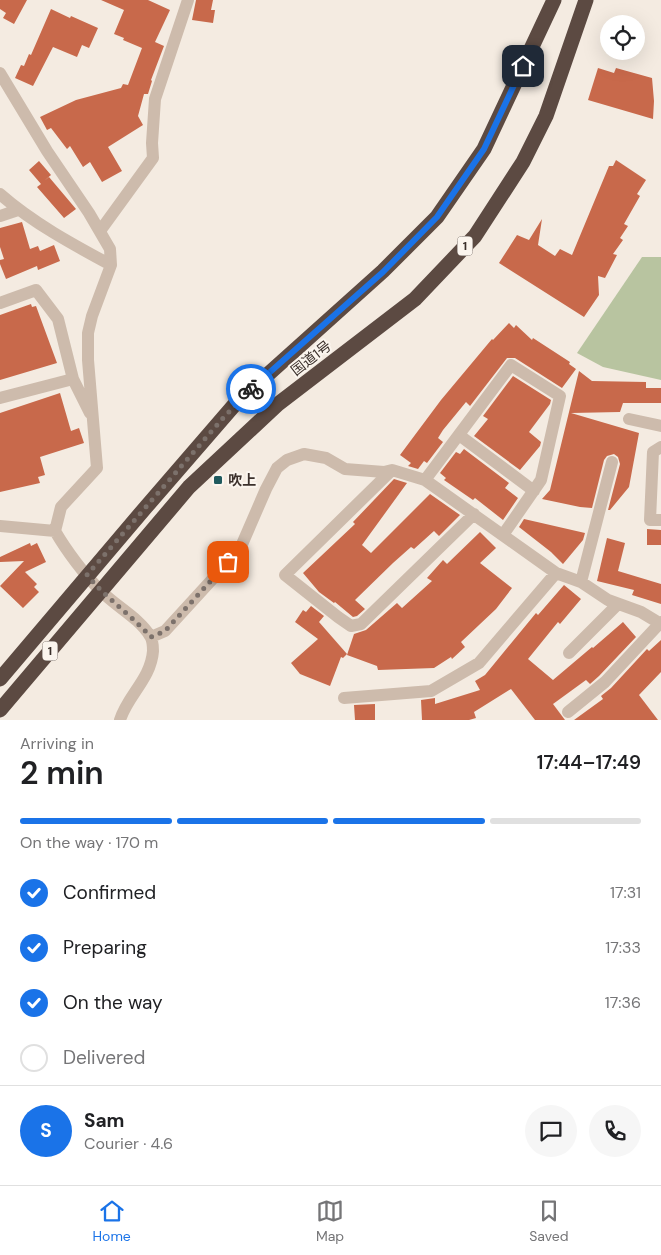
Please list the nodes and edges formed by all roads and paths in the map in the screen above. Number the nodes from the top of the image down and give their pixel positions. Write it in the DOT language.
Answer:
graph roads {
  1 [pos="554,0"];
  2 [pos="586,0"];
  3 [pos="185,1"];
  4 [pos="0,73"];
  5 [pos="0,194"];
  6 [pos="18,210"];
  7 [pos="0,216"];
  8 [pos="100,231"];
  9 [pos="111,265"];
  10 [pos="0,303"];
  11 [pos="73,379"];
  12 [pos="0,398"];
  13 [pos="629,419"];
  14 [pos="94,420"];
  15 [pos="661,426"];
  16 [pos="459,435"];
  17 [pos="661,447"];
  18 [pos="612,462"];
  19 [pos="388,471"];
  20 [pos="425,480"];
  21 [pos="534,491"];
  22 [pos="474,514"];
  23 [pos="661,520"];
  24 [pos="0,526"];
  25 [pos="54,531"];
  26 [pos="503,535"];
  27 [pos="556,573"];
  28 [pos="87,575"];
  29 [pos="581,582"];
  30 [pos="101,592"];
  31 [pos="618,604"];
  32 [pos="661,623"];
  33 [pos="151,637"];
  34 [pos="569,653"];
  35 [pos="0,679"];
  36 [pos="344,698"];
  37 [pos="0,710"];
  38 [pos="568,712"];
  39 [pos="120,720"];
  1 -- 28 [label="highway, 国道1号 / 1"];
  2 -- 30 [label="highway, 国道1号 / 1"];
  3 -- 8 [label="street"];
  4 -- 8 [label="street"];
  5 -- 6 [label="street"];
  6 -- 7 [label="street"];
  6 -- 9 [label="street"];
  8 -- 9 [label="street"];
  9 -- 14 [label="street"];
  10 -- 11 [label="street"];
  11 -- 12 [label="street"];
  11 -- 14 [label="street"];
  13 -- 15 [label="street"];
  14 -- 25 [label="street"];
  16 -- 20 [label="street"];
  16 -- 21 [label="street"];
  16 -- 21 [label="street"];
  17 -- 23 [label="street"];
  18 -- 29 [label="street"];
  19 -- 20 [label="street"];
  19 -- 22 [label="street"];
  19 -- 33 [label="street"];
  20 -- 22 [label="street"];
  21 -- 26 [label="street"];
  22 -- 26 [label="street"];
  24 -- 25 [label="street"];
  25 -- 28 [label="street"];
  26 -- 27 [label="street"];
  27 -- 29 [label="street"];
  27 -- 36 [label="street"];
  28 -- 30 [label="street"];
  28 -- 35 [label="highway, 国道1号 / 1"];
  29 -- 31 [label="street"];
  30 -- 33 [label="street"];
  30 -- 37 [label="highway, 国道1号 / 1"];
  31 -- 32 [label="street"];
  31 -- 34 [label="street"];
  32 -- 38 [label="street"];
  33 -- 39 [label="street"];
}
